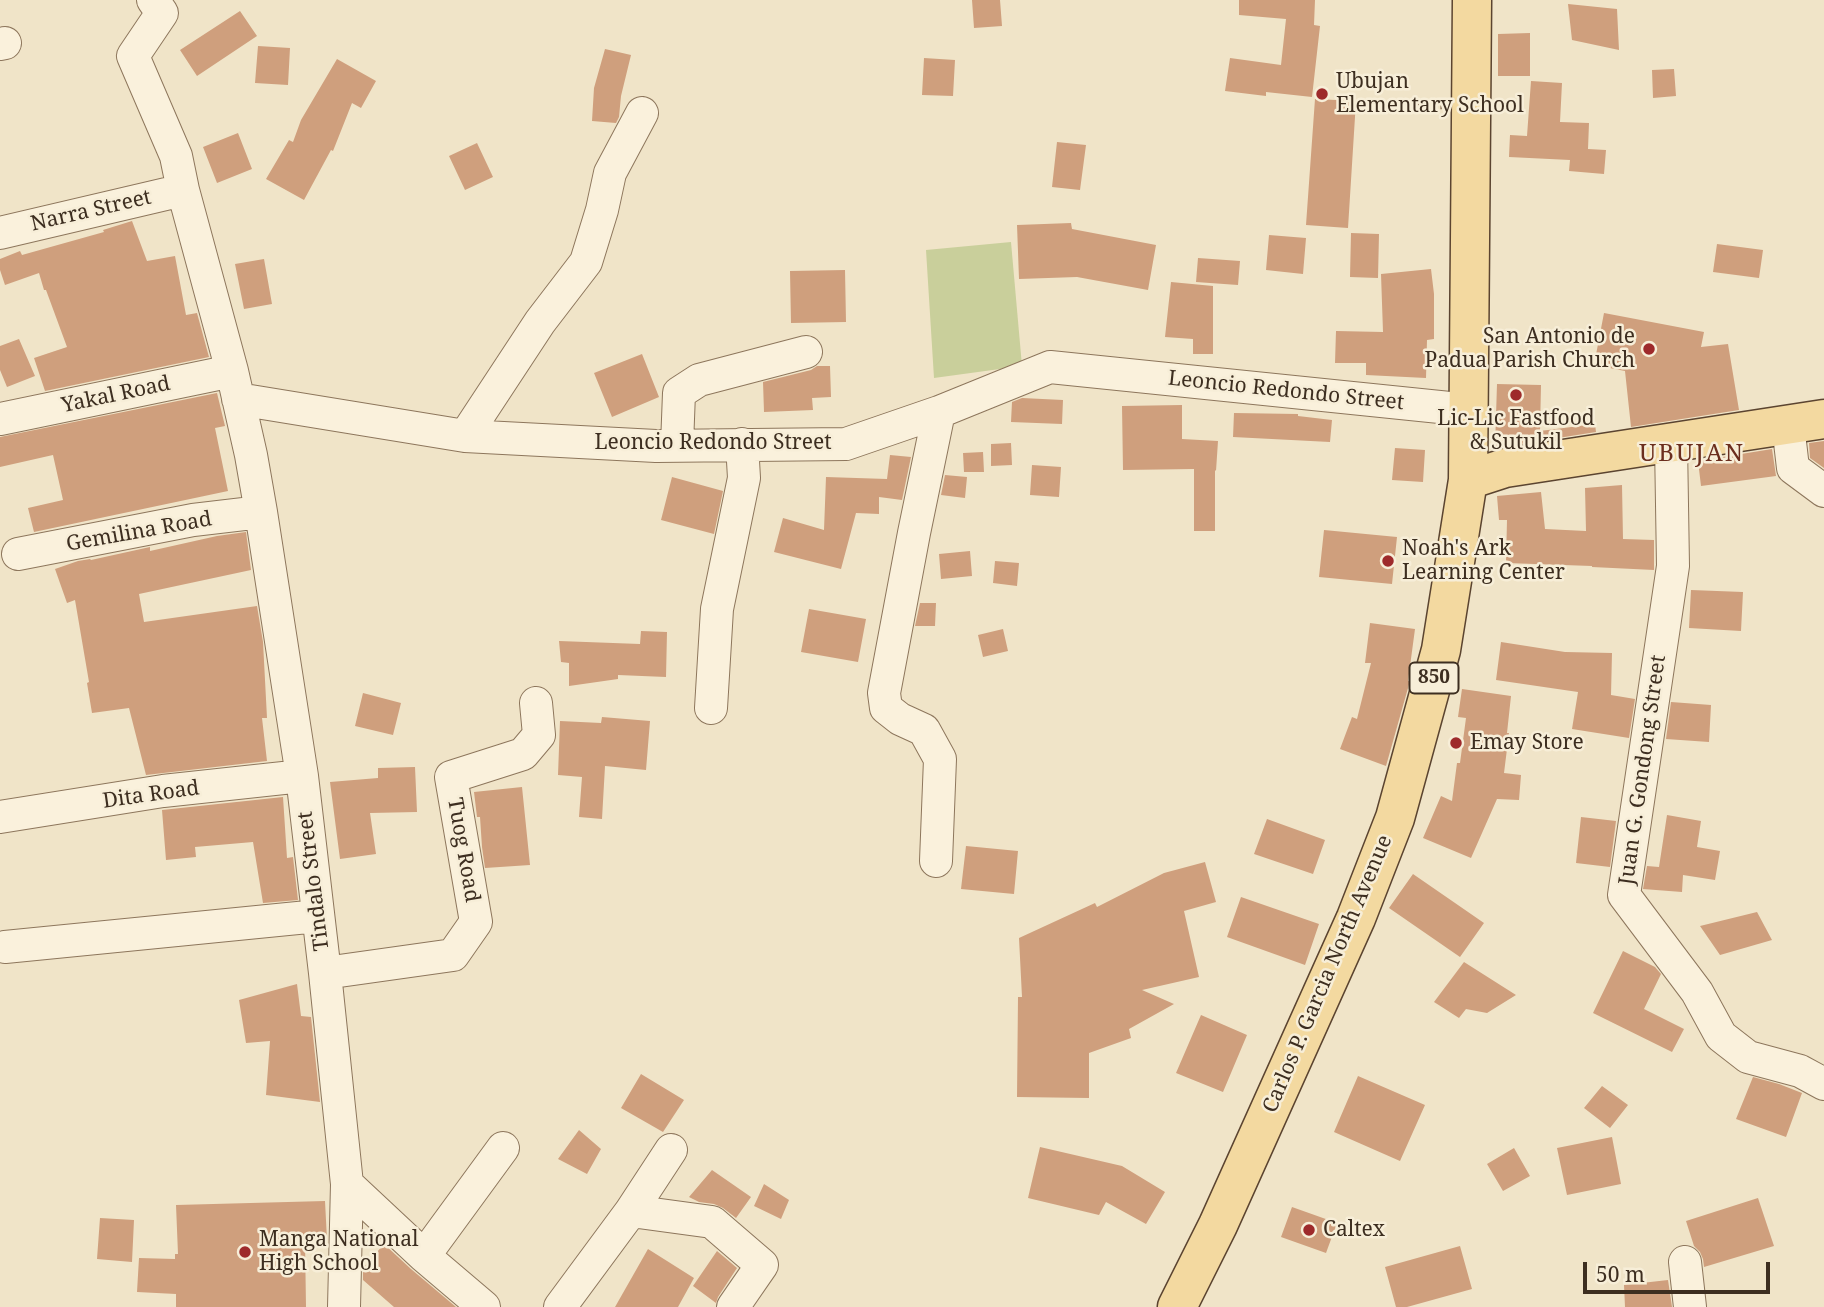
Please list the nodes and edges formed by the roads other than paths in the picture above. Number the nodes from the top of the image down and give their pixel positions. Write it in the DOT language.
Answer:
graph roads {
  1 [pos="1472,0"];
  2 [pos="166,4"];
  3 [pos="642,113"];
  4 [pos="183,190"];
  5 [pos="0,233"];
  6 [pos="806,352"];
  7 [pos="235,385"];
  8 [pos="1469,410"];
  9 [pos="939,412"];
  10 [pos="0,419"];
  11 [pos="1806,422"];
  12 [pos="465,436"];
  13 [pos="1671,443"];
  14 [pos="743,444"];
  15 [pos="677,445"];
  16 [pos="1468,480"];
  17 [pos="1824,491"];
  18 [pos="261,512"];
  19 [pos="18,554"];
  20 [pos="536,703"];
  21 [pos="711,708"];
  22 [pos="302,776"];
  23 [pos="0,817"];
  24 [pos="936,861"];
  25 [pos="318,916"];
  26 [pos="5,947"];
  27 [pos="326,973"];
  28 [pos="1824,1084"];
  29 [pos="503,1148"];
  30 [pos="671,1150"];
  31 [pos="347,1184"];
  32 [pos="631,1212"];
  33 [pos="425,1256"];
  34 [pos="1685,1262"];
  35 [pos="344,1307"];
  36 [pos="484,1307"];
  37 [pos="560,1307"];
  38 [pos="733,1307"];
  39 [pos="1177,1307"];
  40 [pos="1690,1307"];
  1 -- 8 [label="main road, Carlos P. Garcia North Avenue / 850"];
  2 -- 4 [label="street, Tindalo Street"];
  3 -- 12 [label="street"];
  4 -- 5 [label="street, Narra Street"];
  4 -- 7 [label="street, Tindalo Street"];
  6 -- 15 [label="street"];
  7 -- 10 [label="street, Yakal Road"];
  7 -- 12 [label="street, Leoncio Redondo Street"];
  7 -- 18 [label="street, Tindalo Street"];
  8 -- 9 [label="street, Leoncio Redondo Street"];
  8 -- 16 [label="main road, Carlos P. Garcia North Avenue / 850"];
  9 -- 14 [label="street, Leoncio Redondo Street"];
  9 -- 24 [label="street"];
  11 -- 13 [label="main road"];
  11 -- 17 [label="street"];
  12 -- 15 [label="street, Leoncio Redondo Street"];
  13 -- 16 [label="main road"];
  13 -- 28 [label="street, Juan G. Gondong Street"];
  14 -- 15 [label="street, Leoncio Redondo Street"];
  14 -- 21 [label="street"];
  16 -- 39 [label="main road, Carlos P. Garcia North Avenue / 850"];
  18 -- 19 [label="street, Gemilina Road"];
  18 -- 22 [label="street, Tindalo Street"];
  20 -- 27 [label="street, Tuog Road"];
  22 -- 23 [label="street, Dita Road"];
  22 -- 25 [label="street, Tindalo Street"];
  25 -- 26 [label="street"];
  25 -- 27 [label="street, Tindalo Street"];
  27 -- 31 [label="street, Tindalo Street"];
  29 -- 33 [label="street"];
  30 -- 32 [label="street"];
  31 -- 33 [label="street"];
  31 -- 35 [label="street, Tindalo Street"];
  32 -- 37 [label="street"];
  32 -- 38 [label="street"];
  33 -- 36 [label="street"];
  34 -- 40 [label="street"];
}
